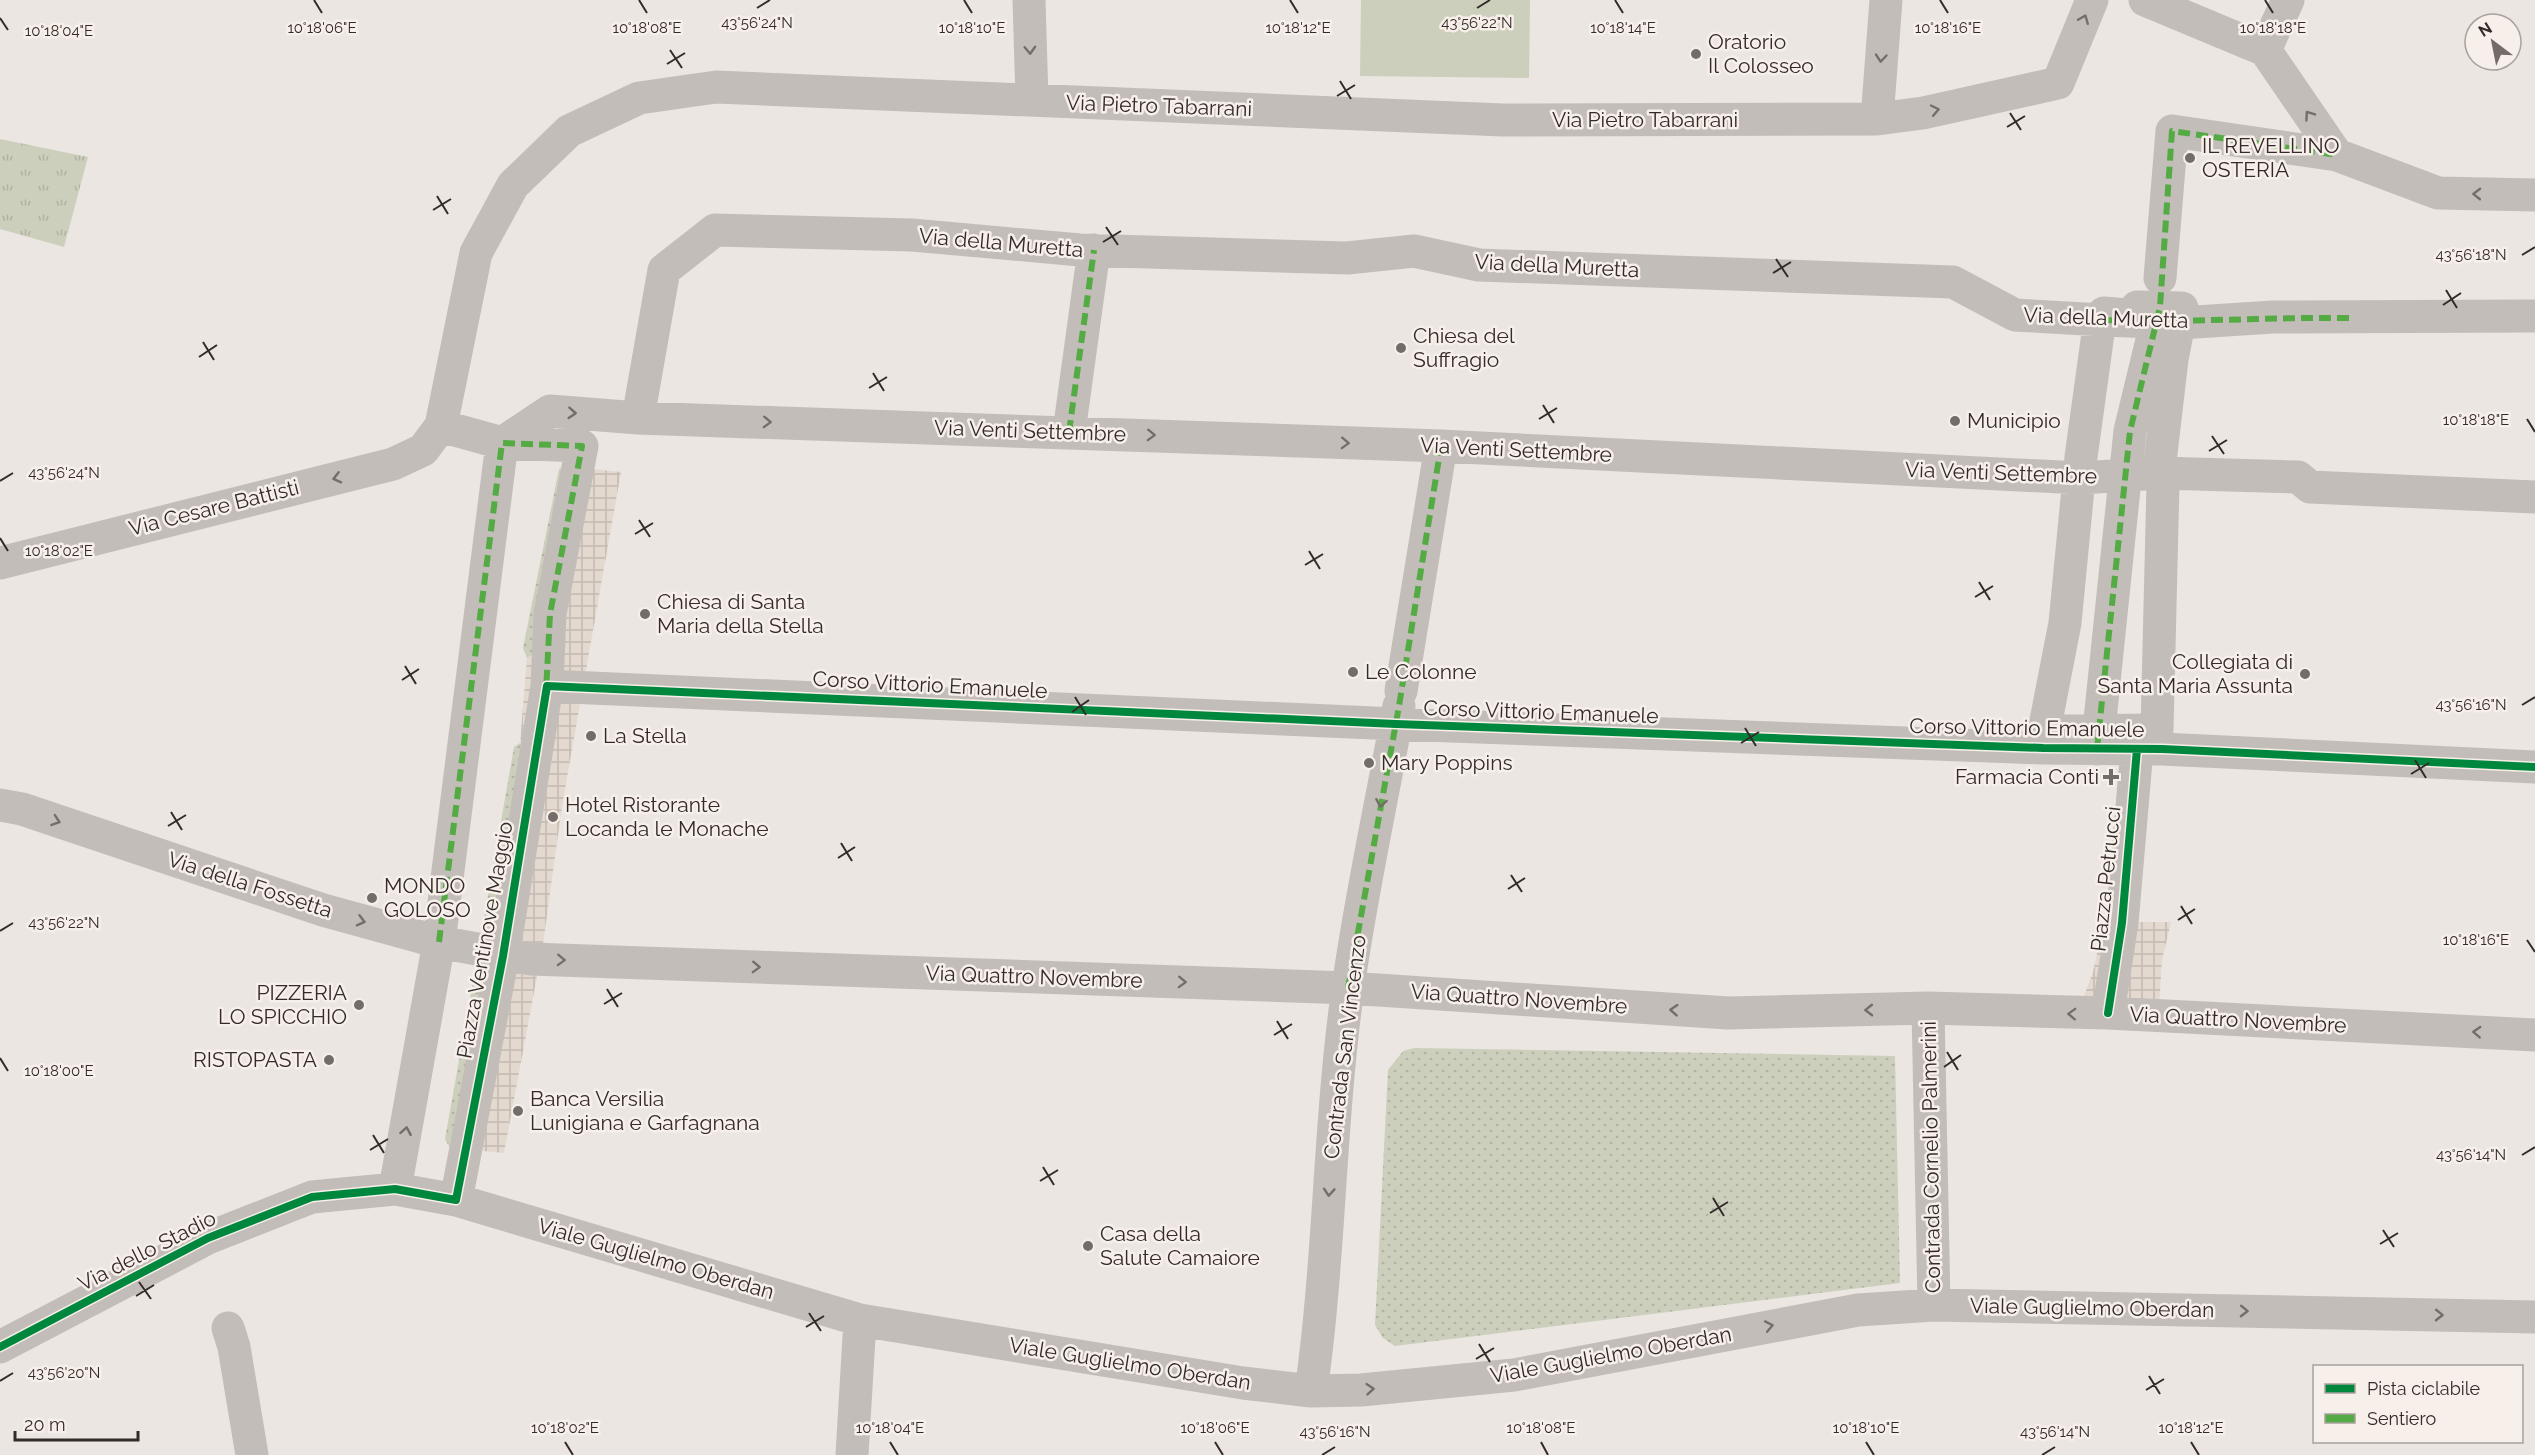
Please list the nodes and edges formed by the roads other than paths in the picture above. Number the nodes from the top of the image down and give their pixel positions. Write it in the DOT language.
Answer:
graph roads {
  1 [pos="1029,0"];
  2 [pos="1886,0"];
  3 [pos="2092,0"];
  4 [pos="2145,0"];
  5 [pos="2288,0"];
  6 [pos="2265,50"];
  7 [pos="1032,100"];
  8 [pos="1877,119"];
  9 [pos="2337,155"];
  10 [pos="2535,195"];
  11 [pos="1094,250"];
  12 [pos="2164,308"];
  13 [pos="2535,316"];
  14 [pos="2103,320"];
  15 [pos="638,418"];
  16 [pos="441,426"];
  17 [pos="1069,432"];
  18 [pos="502,443"];
  19 [pos="1441,446"];
  20 [pos="393,464"];
  21 [pos="2161,473"];
  22 [pos="2126,476"];
  23 [pos="2080,478"];
  24 [pos="2535,497"];
  25 [pos="0,563"];
  26 [pos="547,686"];
  27 [pos="1398,707"];
  28 [pos="2099,740"];
  29 [pos="2137,749"];
  30 [pos="2535,767"];
  31 [pos="0,805"];
  32 [pos="439,942"];
  33 [pos="503,956"];
  34 [pos="1348,988"];
  35 [pos="1928,1008"];
  36 [pos="2108,1013"];
  37 [pos="2535,1035"];
  38 [pos="395,1189"];
  39 [pos="456,1200"];
  40 [pos="1934,1305"];
  41 [pos="2535,1317"];
  42 [pos="860,1320"];
  43 [pos="228,1328"];
  44 [pos="0,1347"];
  45 [pos="1311,1391"];
  46 [pos="252,1455"];
  47 [pos="852,1455"];
  1 -- 7 [label="street, one-way"];
  2 -- 8 [label="street, one-way"];
  8 -- 3 [label="street, Via Pietro Tabarrani, one-way"];
  4 -- 6 [label="street"];
  5 -- 6 [label="street"];
  9 -- 6 [label="street, one-way"];
  7 -- 8 [label="street, Via Pietro Tabarrani"];
  7 -- 16 [label="street, Via Pietro Tabarrani"];
  10 -- 9 [label="street, one-way"];
  9 -- 12 [label="street"];
  11 -- 14 [label="street, Via della Muretta"];
  11 -- 15 [label="street, Via della Muretta"];
  11 -- 17 [label="street"];
  12 -- 13 [label="street, Via della Muretta"];
  12 -- 14 [label="street, Via della Muretta"];
  12 -- 21 [label="street"];
  12 -- 22 [label="street"];
  14 -- 23 [label="street"];
  15 -- 17 [label="street, Via Venti Settembre, one-way"];
  18 -- 15 [label="street, Via Venti Settembre, one-way"];
  16 -- 18 [label="street"];
  16 -- 20 [label="street, Via Pietro Tabarrani"];
  17 -- 19 [label="street, Via Venti Settembre, one-way"];
  18 -- 26 [label="street, Piazza Ventinove Maggio"];
  18 -- 32 [label="street"];
  19 -- 23 [label="street, Via Venti Settembre"];
  19 -- 27 [label="street, Contrada San Vincenzo"];
  20 -- 25 [label="street, Via Cesare Battisti, one-way"];
  21 -- 22 [label="street, Via Venti Settembre"];
  21 -- 24 [label="street, Via Venti Settembre"];
  21 -- 28 [label="street"];
  22 -- 23 [label="street, Via Venti Settembre"];
  22 -- 28 [label="street"];
  23 -- 28 [label="street"];
  26 -- 27 [label="street, Corso Vittorio Emanuele"];
  26 -- 33 [label="street, Piazza Ventinove Maggio"];
  27 -- 28 [label="street, Corso Vittorio Emanuele"];
  27 -- 34 [label="street, Contrada San Vincenzo, one-way"];
  28 -- 29 [label="street, Corso Vittorio Emanuele"];
  29 -- 30 [label="street, Corso Vittorio Emanuele"];
  29 -- 36 [label="street, Piazza Petrucci"];
  31 -- 32 [label="street, Via della Fossetta, one-way"];
  32 -- 33 [label="street, Via della Fossetta"];
  38 -- 32 [label="street, one-way"];
  33 -- 34 [label="street, Via Quattro Novembre, one-way"];
  33 -- 39 [label="street, Piazza Ventinove Maggio"];
  35 -- 34 [label="street, Via Quattro Novembre, one-way"];
  34 -- 45 [label="street, Contrada San Vincenzo, one-way"];
  36 -- 35 [label="street, Via Quattro Novembre, one-way"];
  35 -- 40 [label="street, Contrada Cornelio Palmerini"];
  37 -- 36 [label="street, Via Quattro Novembre, one-way"];
  38 -- 39 [label="street, Via dello Stadio"];
  38 -- 44 [label="street, Via dello Stadio"];
  39 -- 42 [label="street, Viale Guglielmo Oberdan"];
  40 -- 41 [label="street, Viale Guglielmo Oberdan, one-way"];
  45 -- 40 [label="street, Viale Guglielmo Oberdan, one-way"];
  42 -- 45 [label="street, Viale Guglielmo Oberdan"];
  42 -- 47 [label="street"];
  43 -- 46 [label="street"];
}
